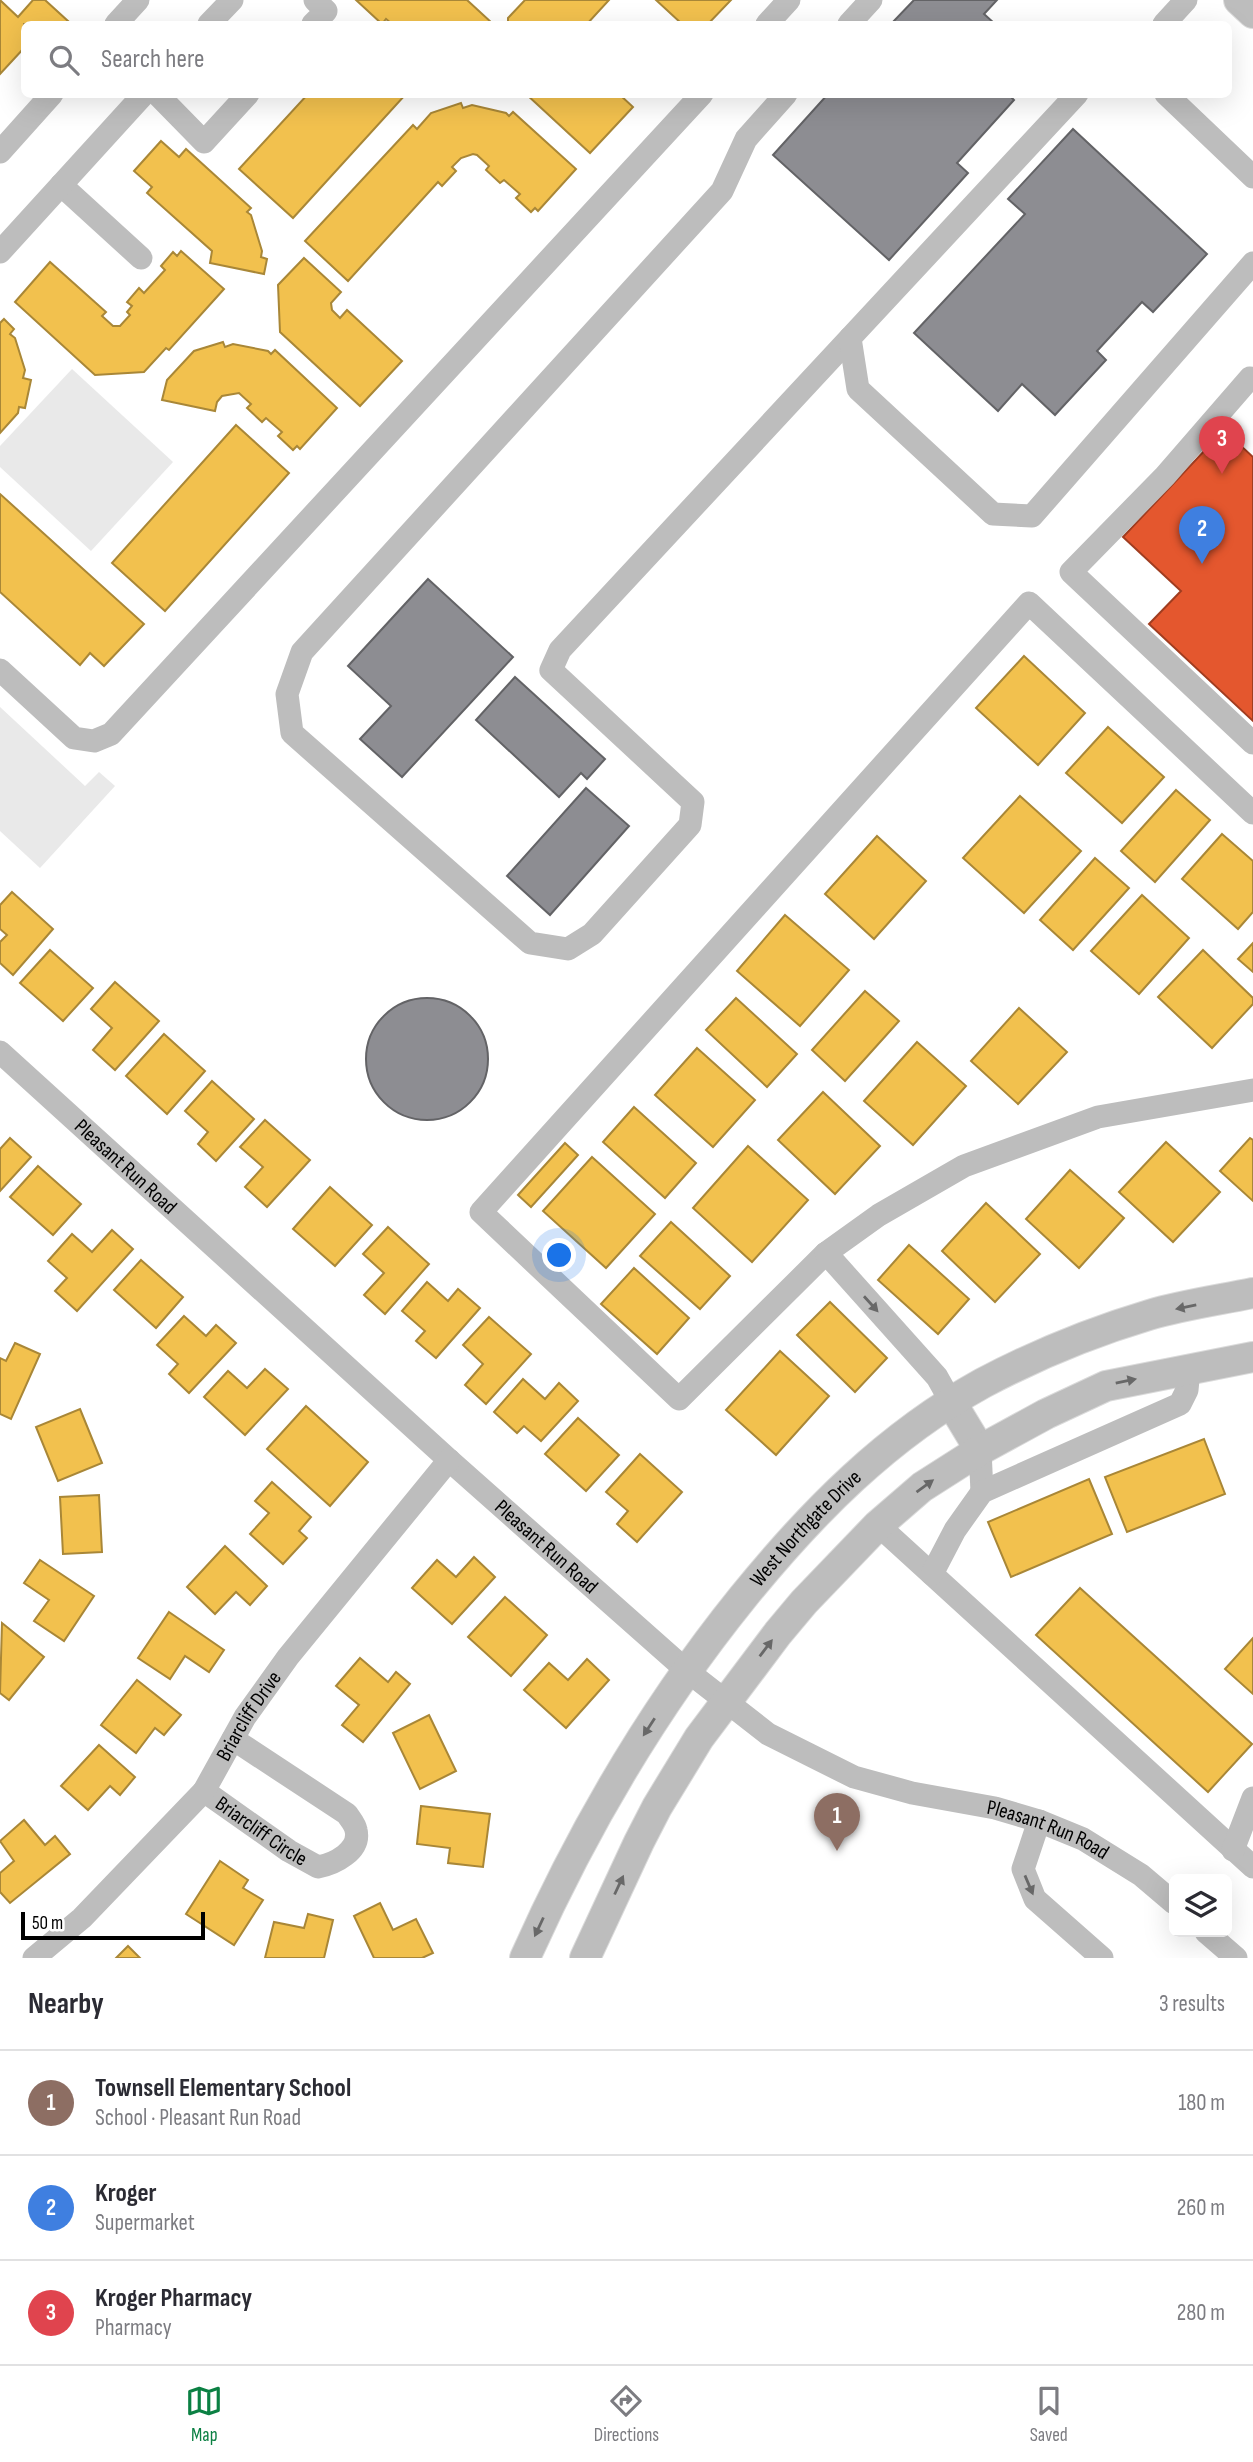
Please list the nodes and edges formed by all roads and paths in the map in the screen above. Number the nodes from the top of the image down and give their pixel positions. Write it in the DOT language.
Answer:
graph roads {
  1 [pos="138,0"];
  2 [pos="232,0"];
  3 [pos="315,0"];
  4 [pos="789,0"];
  5 [pos="871,0"];
  6 [pos="1186,0"];
  7 [pos="1239,0"];
  8 [pos="1253,13"];
  9 [pos="119,21"];
  10 [pos="212,21"];
  11 [pos="316,21"];
  12 [pos="770,21"];
  13 [pos="852,21"];
  14 [pos="1167,21"];
  15 [pos="48,98"];
  16 [pos="140,98"];
  17 [pos="160,98"];
  18 [pos="244,98"];
  19 [pos="698,98"];
  20 [pos="782,98"];
  21 [pos="1073,98"];
  22 [pos="1170,98"];
  23 [pos="0,152"];
  24 [pos="1253,177"];
  25 [pos="61,185"];
  26 [pos="0,252"];
  27 [pos="141,258"];
  28 [pos="1253,263"];
  29 [pos="850,338"];
  30 [pos="1252,378"];
  31 [pos="0,670"];
  32 [pos="1253,743"];
  33 [pos="1253,813"];
  34 [pos="0,1052"];
  35 [pos="1253,1090"];
  36 [pos="826,1253"];
  37 [pos="1253,1293"];
  38 [pos="1253,1357"];
  39 [pos="1189,1369"];
  40 [pos="951,1402"];
  41 [pos="980,1450"];
  42 [pos="449,1460"];
  43 [pos="982,1492"];
  44 [pos="878,1525"];
  45 [pos="932,1574"];
  46 [pos="686,1670"];
  47 [pos="726,1703"];
  48 [pos="233,1740"];
  49 [pos="204,1791"];
  50 [pos="1253,1798"];
  51 [pos="1039,1821"];
  52 [pos="1233,1850"];
  53 [pos="1253,1867"];
  54 [pos="1169,1899"];
  55 [pos="1212,1937"];
  56 [pos="34,1958"];
  57 [pos="525,1958"];
  58 [pos="584,1958"];
  59 [pos="1102,1958"];
  60 [pos="1236,1958"];
  1 -- 9 [label="street"];
  2 -- 10 [label="street"];
  3 -- 11 [label="street"];
  4 -- 12 [label="street"];
  5 -- 13 [label="street"];
  6 -- 14 [label="street"];
  7 -- 8 [label="main road"];
  15 -- 23 [label="street"];
  16 -- 25 [label="street"];
  17 -- 18 [label="street"];
  19 -- 31 [label="street"];
  20 -- 29 [label="street"];
  21 -- 29 [label="street"];
  22 -- 24 [label="street"];
  25 -- 26 [label="street"];
  25 -- 27 [label="street"];
  28 -- 29 [label="street"];
  30 -- 32 [label="street"];
  33 -- 36 [label="street"];
  34 -- 42 [label="street, Pleasant Run Road"];
  35 -- 36 [label="street"];
  36 -- 40 [label="street, one-way"];
  37 -- 40 [label="main road, West Northgate Drive, one-way"];
  38 -- 39 [label="main road"];
  41 -- 39 [label="main road, one-way"];
  39 -- 43 [label="street"];
  40 -- 41 [label="main road"];
  40 -- 46 [label="main road, West Northgate Drive"];
  41 -- 43 [label="street"];
  44 -- 41 [label="main road, one-way"];
  42 -- 46 [label="street, Pleasant Run Road"];
  42 -- 48 [label="street, Briarcliff Drive"];
  43 -- 45 [label="street"];
  44 -- 45 [label="street"];
  47 -- 44 [label="main road, one-way"];
  45 -- 52 [label="street"];
  46 -- 47 [label="street, Pleasant Run Road"];
  46 -- 57 [label="main road, West Northgate Drive, one-way"];
  47 -- 51 [label="street, Pleasant Run Road"];
  58 -- 47 [label="main road, one-way"];
  48 -- 49 [label="street, Briarcliff Drive"];
  48 -- 49 [label="street, Briarcliff Circle"];
  49 -- 56 [label="street, Briarcliff Drive"];
  50 -- 52 [label="street"];
  51 -- 54 [label="street, Pleasant Run Road"];
  51 -- 59 [label="street, one-way"];
  52 -- 53 [label="street"];
  55 -- 60 [label="street"];
}
